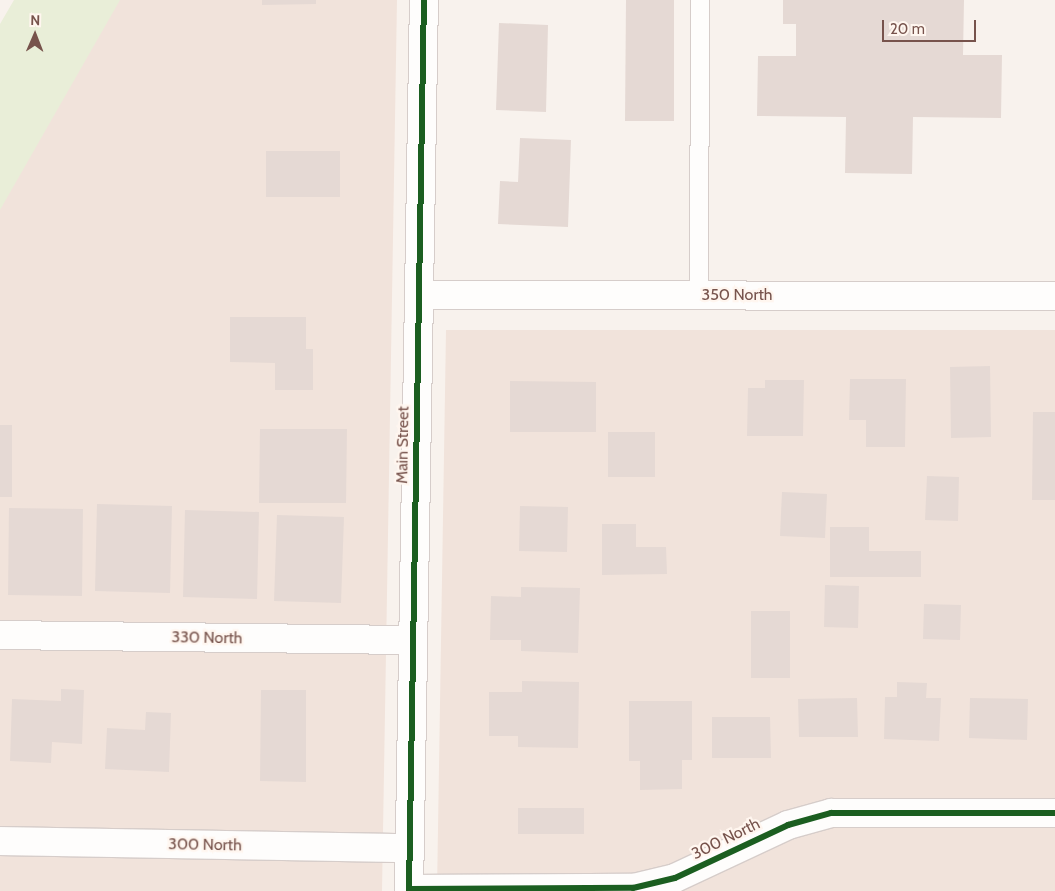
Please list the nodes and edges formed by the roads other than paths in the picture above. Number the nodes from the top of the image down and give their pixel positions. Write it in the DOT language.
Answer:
graph roads {
  1 [pos="424,0"];
  2 [pos="700,0"];
  3 [pos="419,295"];
  4 [pos="699,295"];
  5 [pos="1055,296"];
  6 [pos="0,635"];
  7 [pos="413,640"];
  8 [pos="1055,813"];
  9 [pos="0,841"];
  10 [pos="410,848"];
  11 [pos="409,890"];
  1 -- 3 [label="street, Main Street"];
  2 -- 4 [label="lane"];
  3 -- 4 [label="street, 350 North"];
  3 -- 7 [label="street, Main Street"];
  4 -- 5 [label="street, 350 North"];
  6 -- 7 [label="street, 330 North"];
  7 -- 10 [label="street, Main Street"];
  8 -- 11 [label="street, 300 North"];
  9 -- 10 [label="street, 300 North"];
  10 -- 11 [label="street, Main Street"];
}
